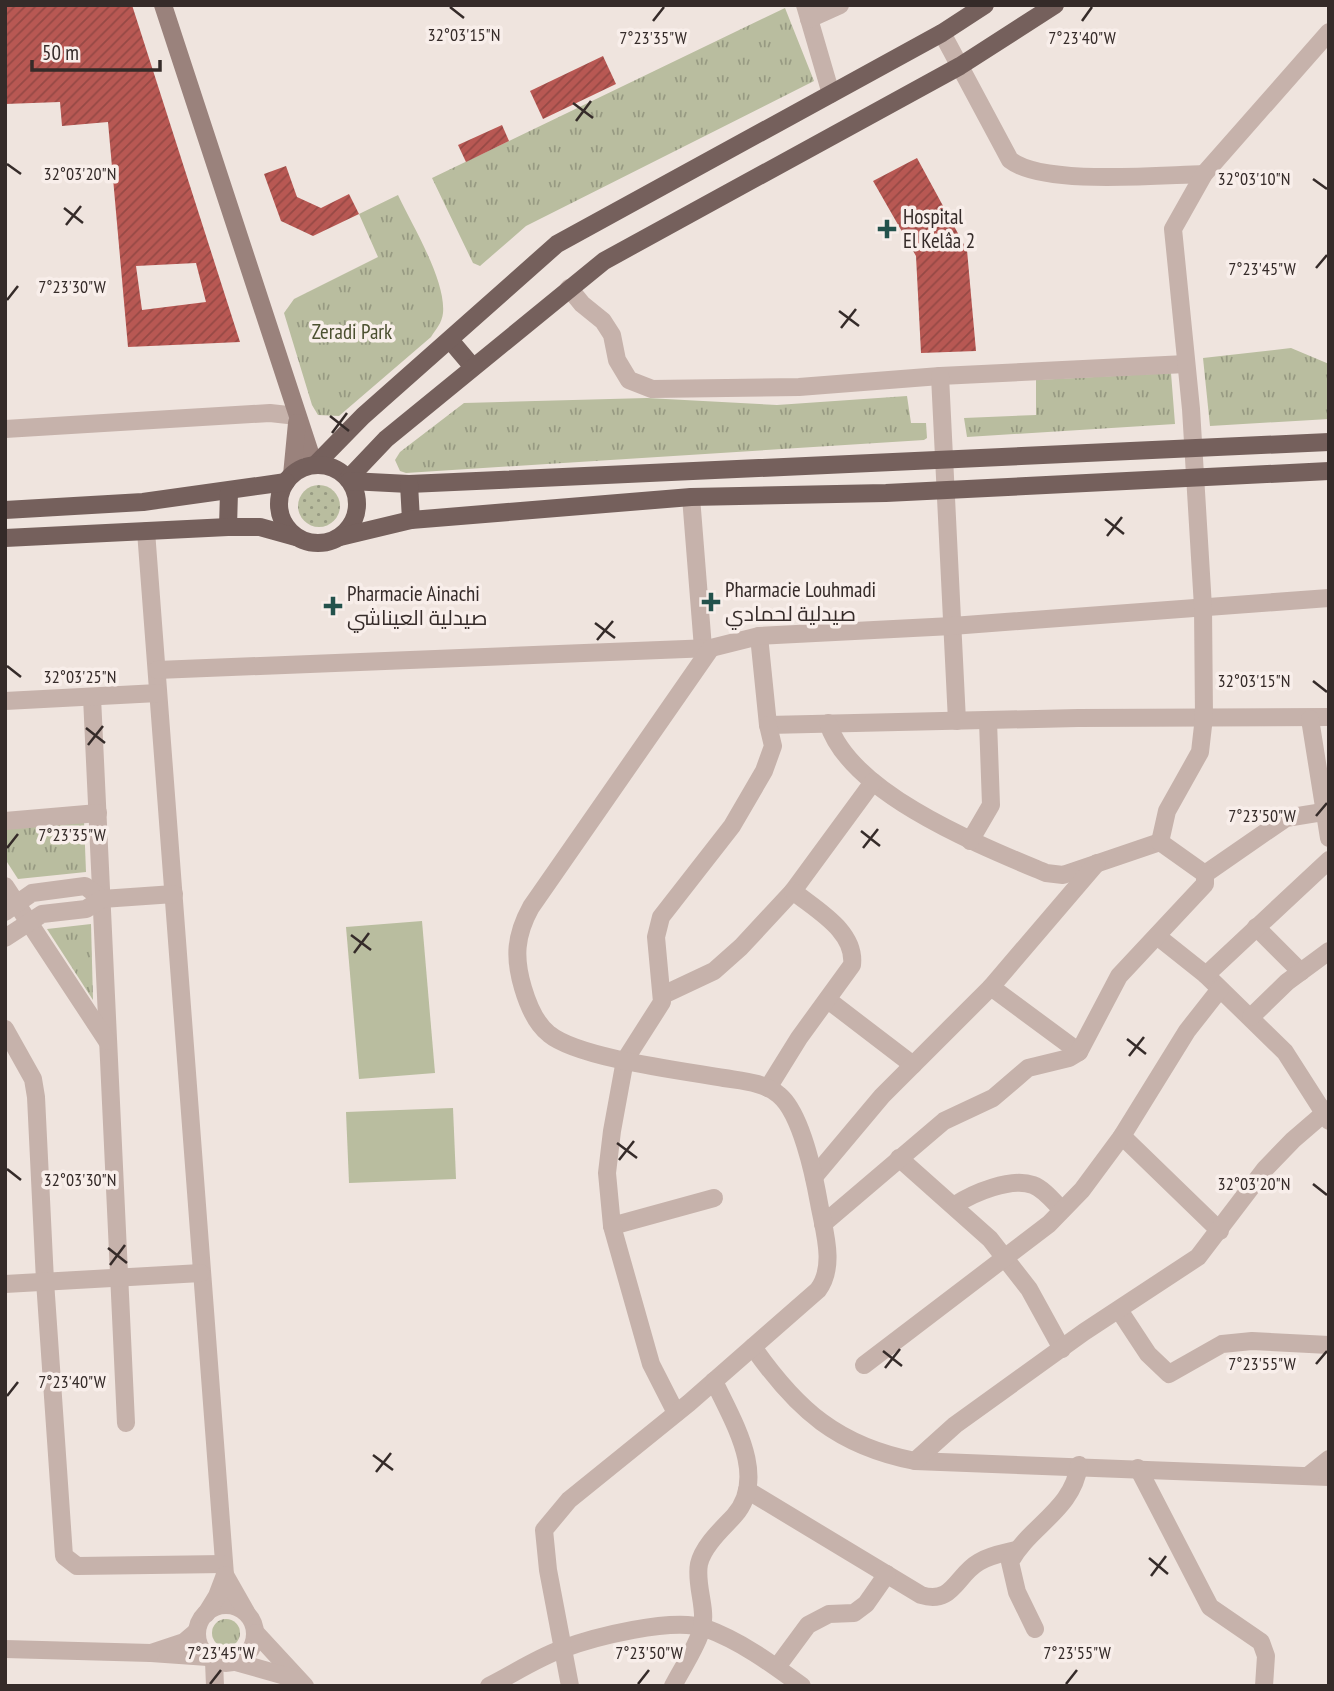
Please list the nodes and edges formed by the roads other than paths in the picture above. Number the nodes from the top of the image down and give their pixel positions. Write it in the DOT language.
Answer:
graph roads {
  1 [pos="163,5"];
  2 [pos="839,5"];
  3 [pos="985,5"];
  4 [pos="1055,5"];
  5 [pos="807,12"];
  6 [pos="1329,32"];
  7 [pos="942,33"];
  8 [pos="960,66"];
  9 [pos="831,94"];
  10 [pos="1205,174"];
  11 [pos="569,288"];
  12 [pos="450,340"];
  13 [pos="1186,364"];
  14 [pos="472,366"];
  15 [pos="940,376"];
  16 [pos="297,416"];
  17 [pos="363,416"];
  18 [pos="5,429"];
  19 [pos="386,439"];
  20 [pos="1329,442"];
  21 [pos="1193,449"];
  22 [pos="994,457"];
  23 [pos="944,460"];
  24 [pos="315,465"];
  25 [pos="1329,471"];
  26 [pos="289,479"];
  27 [pos="1194,479"];
  28 [pos="349,480"];
  29 [pos="409,484"];
  30 [pos="998,487"];
  31 [pos="946,490"];
  32 [pos="229,492"];
  33 [pos="691,497"];
  34 [pos="5,510"];
  35 [pos="411,520"];
  36 [pos="228,527"];
  37 [pos="146,531"];
  38 [pos="296,537"];
  39 [pos="340,537"];
  40 [pos="5,538"];
  41 [pos="1329,598"];
  42 [pos="1203,607"];
  43 [pos="952,626"];
  44 [pos="760,636"];
  45 [pos="707,648"];
  46 [pos="157,670"];
  47 [pos="158,693"];
  48 [pos="92,696"];
  49 [pos="5,701"];
  50 [pos="1204,716"];
  51 [pos="1329,718"];
  52 [pos="1310,719"];
  53 [pos="988,721"];
  54 [pos="957,722"];
  55 [pos="828,723"];
  56 [pos="768,725"];
  57 [pos="873,782"];
  58 [pos="1327,811"];
  59 [pos="98,813"];
  60 [pos="5,821"];
  61 [pos="1329,838"];
  62 [pos="970,841"];
  63 [pos="1160,842"];
  64 [pos="1329,860"];
  65 [pos="1097,863"];
  66 [pos="1205,874"];
  67 [pos="5,886"];
  68 [pos="793,891"];
  69 [pos="174,894"];
  70 [pos="102,898"];
  71 [pos="11,908"];
  72 [pos="29,922"];
  73 [pos="1256,927"];
  74 [pos="1157,936"];
  75 [pos="5,938"];
  76 [pos="1329,951"];
  77 [pos="1301,972"];
  78 [pos="1206,975"];
  79 [pos="991,987"];
  80 [pos="1220,989"];
  81 [pos="663,995"];
  82 [pos="828,1000"];
  83 [pos="1251,1017"];
  84 [pos="5,1029"];
  85 [pos="108,1042"];
  86 [pos="1079,1052"];
  87 [pos="625,1060"];
  88 [pos="913,1065"];
  89 [pos="768,1088"];
  90 [pos="1327,1115"];
  91 [pos="1122,1136"];
  92 [pos="899,1158"];
  93 [pos="814,1177"];
  94 [pos="713,1198"];
  95 [pos="955,1205"];
  96 [pos="1062,1210"];
  97 [pos="823,1224"];
  98 [pos="612,1226"];
  99 [pos="1220,1231"];
  100 [pos="1005,1257"];
  101 [pos="201,1273"];
  102 [pos="119,1278"];
  103 [pos="45,1282"];
  104 [pos="5,1284"];
  105 [pos="1119,1310"];
  106 [pos="1329,1345"];
  107 [pos="753,1348"];
  108 [pos="1062,1349"];
  109 [pos="863,1365"];
  110 [pos="714,1381"];
  111 [pos="676,1413"];
  112 [pos="126,1423"];
  113 [pos="1329,1459"];
  114 [pos="915,1461"];
  115 [pos="1079,1465"];
  116 [pos="1138,1468"];
  117 [pos="1309,1475"];
  118 [pos="1329,1476"];
  119 [pos="747,1490"];
  120 [pos="1016,1550"];
  121 [pos="224,1569"];
  122 [pos="887,1574"];
  123 [pos="206,1614"];
  124 [pos="248,1615"];
  125 [pos="703,1627"];
  126 [pos="1035,1629"];
  127 [pos="197,1631"];
  128 [pos="256,1633"];
  129 [pos="5,1648"];
  130 [pos="561,1650"];
  131 [pos="151,1653"];
  132 [pos="211,1659"];
  133 [pos="236,1662"];
  134 [pos="777,1667"];
  135 [pos="301,1682"];
  136 [pos="215,1686"];
  137 [pos="489,1686"];
  138 [pos="570,1686"];
  139 [pos="673,1686"];
  140 [pos="802,1686"];
  141 [pos="1265,1686"];
  1 -- 16 [label="street"];
  2 -- 5 [label="street"];
  3 -- 7 [label="main road"];
  4 -- 8 [label="main road"];
  5 -- 9 [label="street"];
  6 -- 10 [label="street"];
  7 -- 8 [label="street"];
  7 -- 9 [label="main road"];
  8 -- 10 [label="street"];
  8 -- 11 [label="main road"];
  9 -- 12 [label="main road"];
  10 -- 13 [label="street"];
  11 -- 14 [label="main road"];
  11 -- 15 [label="street"];
  12 -- 14 [label="main road"];
  12 -- 17 [label="main road"];
  13 -- 15 [label="street"];
  13 -- 21 [label="street"];
  14 -- 19 [label="main road"];
  15 -- 23 [label="street"];
  16 -- 18 [label="street"];
  16 -- 24 [label="street"];
  16 -- 26 [label="street"];
  17 -- 19 [label="main road"];
  17 -- 24 [label="main road"];
  19 -- 28 [label="main road"];
  20 -- 21 [label="main road"];
  21 -- 22 [label="main road"];
  21 -- 27 [label="street"];
  22 -- 23 [label="main road"];
  22 -- 30 [label="main road"];
  23 -- 29 [label="main road"];
  23 -- 31 [label="street"];
  24 -- 26 [label="main road"];
  24 -- 28 [label="main road"];
  25 -- 27 [label="main road"];
  26 -- 32 [label="main road"];
  26 -- 38 [label="main road"];
  27 -- 30 [label="main road"];
  27 -- 42 [label="street"];
  28 -- 29 [label="main road"];
  28 -- 39 [label="main road"];
  29 -- 35 [label="main road"];
  30 -- 31 [label="main road"];
  31 -- 33 [label="main road"];
  31 -- 43 [label="street"];
  32 -- 34 [label="main road"];
  32 -- 36 [label="main road"];
  33 -- 35 [label="main road"];
  33 -- 45 [label="street"];
  35 -- 39 [label="main road"];
  36 -- 37 [label="main road"];
  36 -- 38 [label="main road"];
  37 -- 40 [label="main road"];
  37 -- 46 [label="street"];
  38 -- 39 [label="main road"];
  41 -- 42 [label="street"];
  42 -- 43 [label="street"];
  42 -- 50 [label="street"];
  43 -- 44 [label="street"];
  43 -- 54 [label="street"];
  44 -- 45 [label="street"];
  44 -- 56 [label="street"];
  45 -- 46 [label="street"];
  45 -- 87 [label="street"];
  46 -- 47 [label="street"];
  47 -- 48 [label="street"];
  47 -- 69 [label="street"];
  48 -- 49 [label="street"];
  48 -- 59 [label="street"];
  50 -- 52 [label="street"];
  50 -- 53 [label="street"];
  50 -- 63 [label="street"];
  51 -- 52 [label="street"];
  52 -- 58 [label="street"];
  53 -- 54 [label="street"];
  53 -- 62 [label="street"];
  54 -- 55 [label="street"];
  55 -- 56 [label="street"];
  55 -- 57 [label="street"];
  56 -- 81 [label="street"];
  57 -- 62 [label="street"];
  57 -- 68 [label="street"];
  58 -- 61 [label="street"];
  58 -- 66 [label="street"];
  59 -- 60 [label="street"];
  59 -- 70 [label="street"];
  62 -- 65 [label="street"];
  63 -- 65 [label="street"];
  63 -- 66 [label="street"];
  64 -- 73 [label="street"];
  65 -- 79 [label="street"];
  66 -- 74 [label="street"];
  67 -- 71 [label="street"];
  68 -- 81 [label="street"];
  68 -- 82 [label="street"];
  69 -- 70 [label="street"];
  69 -- 101 [label="street"];
  70 -- 71 [label="street"];
  70 -- 72 [label="street"];
  70 -- 85 [label="street"];
  71 -- 72 [label="street"];
  72 -- 75 [label="street"];
  72 -- 85 [label="street"];
  73 -- 77 [label="street"];
  73 -- 78 [label="street"];
  74 -- 78 [label="street"];
  74 -- 86 [label="street"];
  76 -- 77 [label="street"];
  77 -- 83 [label="street"];
  78 -- 80 [label="street"];
  79 -- 86 [label="street"];
  79 -- 88 [label="street"];
  80 -- 83 [label="street"];
  80 -- 91 [label="street"];
  81 -- 87 [label="street"];
  82 -- 88 [label="street"];
  82 -- 89 [label="street"];
  83 -- 90 [label="street"];
  84 -- 103 [label="street"];
  85 -- 102 [label="street"];
  86 -- 92 [label="street"];
  87 -- 89 [label="street"];
  87 -- 98 [label="street"];
  88 -- 93 [label="street"];
  89 -- 93 [label="street"];
  90 -- 99 [label="street"];
  91 -- 96 [label="street"];
  91 -- 99 [label="street"];
  92 -- 95 [label="street"];
  92 -- 97 [label="street"];
  93 -- 97 [label="street"];
  94 -- 98 [label="street"];
  95 -- 96 [label="street"];
  95 -- 100 [label="street"];
  96 -- 100 [label="street"];
  97 -- 107 [label="street"];
  98 -- 111 [label="street"];
  99 -- 105 [label="street"];
  100 -- 108 [label="street"];
  100 -- 109 [label="street"];
  101 -- 102 [label="street"];
  101 -- 121 [label="street"];
  102 -- 103 [label="street"];
  102 -- 112 [label="street"];
  103 -- 104 [label="street"];
  103 -- 121 [label="street"];
  105 -- 106 [label="street"];
  105 -- 108 [label="street"];
  107 -- 110 [label="street"];
  107 -- 114 [label="street"];
  108 -- 114 [label="street"];
  110 -- 111 [label="street"];
  110 -- 119 [label="street"];
  111 -- 130 [label="street"];
  113 -- 117 [label="street"];
  114 -- 115 [label="street"];
  115 -- 116 [label="street"];
  115 -- 120 [label="street"];
  116 -- 117 [label="street"];
  116 -- 141 [label="street"];
  117 -- 118 [label="street"];
  119 -- 122 [label="street"];
  119 -- 125 [label="street"];
  120 -- 122 [label="street"];
  120 -- 126 [label="street"];
  121 -- 123 [label="street"];
  121 -- 124 [label="street"];
  122 -- 134 [label="street"];
  123 -- 124 [label="street"];
  123 -- 127 [label="street"];
  124 -- 128 [label="street"];
  125 -- 130 [label="street"];
  125 -- 134 [label="street"];
  125 -- 139 [label="street"];
  127 -- 131 [label="street"];
  127 -- 132 [label="street"];
  128 -- 133 [label="street"];
  128 -- 135 [label="street"];
  129 -- 131 [label="street"];
  130 -- 137 [label="street"];
  130 -- 138 [label="street"];
  131 -- 132 [label="street"];
  132 -- 133 [label="street"];
  132 -- 136 [label="street"];
  133 -- 135 [label="street"];
  134 -- 140 [label="street"];
}
